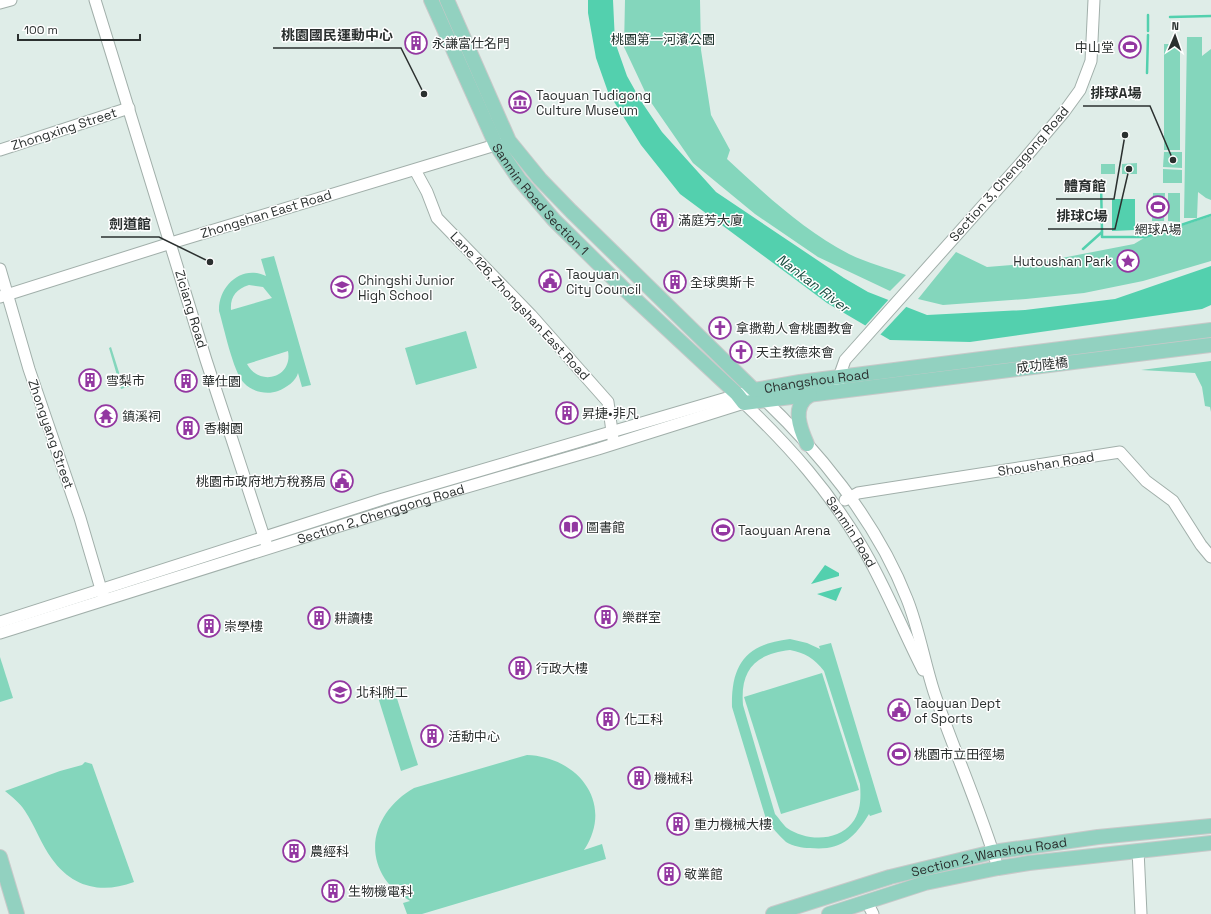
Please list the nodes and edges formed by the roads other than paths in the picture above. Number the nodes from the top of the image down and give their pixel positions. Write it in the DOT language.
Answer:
graph roads {
  1 [pos="11,0"];
  2 [pos="95,0"];
  3 [pos="431,0"];
  4 [pos="447,0"];
  5 [pos="1094,0"];
  6 [pos="0,3"];
  7 [pos="129,108"];
  8 [pos="502,143"];
  9 [pos="0,150"];
  10 [pos="415,170"];
  11 [pos="171,243"];
  12 [pos="0,269"];
  13 [pos="636,275"];
  14 [pos="622,287"];
  15 [pos="4,296"];
  16 [pos="1207,330"];
  17 [pos="1208,345"];
  18 [pos="879,372"];
  19 [pos="838,377"];
  20 [pos="878,387"];
  21 [pos="840,392"];
  22 [pos="759,395"];
  23 [pos="810,395"];
  24 [pos="741,398"];
  25 [pos="654,426"];
  26 [pos="612,433"];
  27 [pos="613,444"];
  28 [pos="807,444"];
  29 [pos="850,497"];
  30 [pos="370,503"];
  31 [pos="836,506"];
  32 [pos="373,515"];
  33 [pos="324,518"];
  34 [pos="327,530"];
  35 [pos="264,537"];
  36 [pos="268,549"];
  37 [pos="1211,557"];
  38 [pos="103,594"];
  39 [pos="0,622"];
  40 [pos="0,633"];
  41 [pos="934,690"];
  42 [pos="1211,826"];
  43 [pos="1211,843"];
  44 [pos="1138,850"];
  45 [pos="993,852"];
  46 [pos="1,865"];
  47 [pos="998,868"];
  48 [pos="870,908"];
  49 [pos="17,914"];
  50 [pos="773,914"];
  51 [pos="829,914"];
  52 [pos="1141,914"];
  1 -- 6 [label="street"];
  2 -- 7 [label="street, Ziciang Road"];
  3 -- 8 [label="main road, Sanmin Road Section 1"];
  4 -- 8 [label="main road, Sanmin Road Section 1"];
  5 -- 19 [label="street, Section 3, Chenggong Road"];
  7 -- 9 [label="street, Zhongxing Street"];
  7 -- 11 [label="street, Ziciang Road"];
  8 -- 10 [label="street, Zhongshan East Road"];
  8 -- 13 [label="main road, Sanmin Road Section 1"];
  8 -- 14 [label="main road, Sanmin Road Section 1"];
  10 -- 11 [label="street, Zhongshan East Road"];
  10 -- 26 [label="street, Lane 126, Zhongshan East Road"];
  11 -- 15 [label="street, Zhongshan East Road"];
  11 -- 35 [label="street, Ziciang Road"];
  12 -- 15 [label="street, Zhongyang Street"];
  13 -- 14 [label="main road"];
  13 -- 22 [label="main road, Sanmin Road Section 1"];
  14 -- 24 [label="main road, Sanmin Road Section 1"];
  15 -- 38 [label="street, Zhongyang Street"];
  16 -- 18 [label="main road, 成功陸橋"];
  17 -- 20 [label="main road, 成功陸橋"];
  18 -- 19 [label="main road, Changshou Road"];
  19 -- 21 [label="street"];
  19 -- 22 [label="main road, Changshou Road"];
  20 -- 21 [label="main road, Changshou Road"];
  21 -- 23 [label="main road, Changshou Road"];
  22 -- 23 [label="main road, Changshou Road"];
  22 -- 24 [label="main road, Section 2, Chenggong Road"];
  22 -- 28 [label="street, Sanmin Road"];
  23 -- 28 [label="main road"];
  24 -- 25 [label="street, Section 2, Chenggong Road"];
  24 -- 31 [label="street, Sanmin Road"];
  25 -- 26 [label="street, Section 2, Chenggong Road"];
  25 -- 27 [label="street, Section 2, Chenggong Road"];
  26 -- 27 [label="street, Lane 126, Zhongshan East Road"];
  26 -- 30 [label="street, Section 2, Chenggong Road"];
  27 -- 32 [label="street, Section 2, Chenggong Road"];
  28 -- 29 [label="street, Sanmin Road"];
  29 -- 31 [label="street, Shoushan Road"];
  29 -- 37 [label="street, Shoushan Road"];
  29 -- 41 [label="street, Sanmin Road"];
  30 -- 32 [label="street"];
  30 -- 33 [label="street, Section 2, Chenggong Road"];
  31 -- 41 [label="street, Sanmin Road"];
  32 -- 34 [label="street, Section 2, Chenggong Road"];
  33 -- 34 [label="street"];
  33 -- 35 [label="street, Section 2, Chenggong Road"];
  34 -- 36 [label="street, Section 2, Chenggong Road"];
  35 -- 36 [label="street, Ziciang Road"];
  35 -- 38 [label="street, Section 2, Chenggong Road"];
  36 -- 38 [label="street, Section 2, Chenggong Road"];
  38 -- 39 [label="street, Section 2, Chenggong Road"];
  38 -- 40 [label="street, Section 2, Chenggong Road"];
  41 -- 45 [label="street, Sanmin Road"];
  42 -- 45 [label="main road, Section 2, Wanshou Road"];
  43 -- 44 [label="main road, Section 2, Wanshou Road"];
  44 -- 47 [label="main road, Section 2, Wanshou Road"];
  44 -- 52 [label="street"];
  45 -- 47 [label="street, Sanmin Road"];
  45 -- 50 [label="main road, Section 2, Wanshou Road"];
  46 -- 49 [label="main road"];
  47 -- 48 [label="main road, Section 2, Wanshou Road"];
  48 -- 51 [label="main road, Section 2, Wanshou Road"];
}
